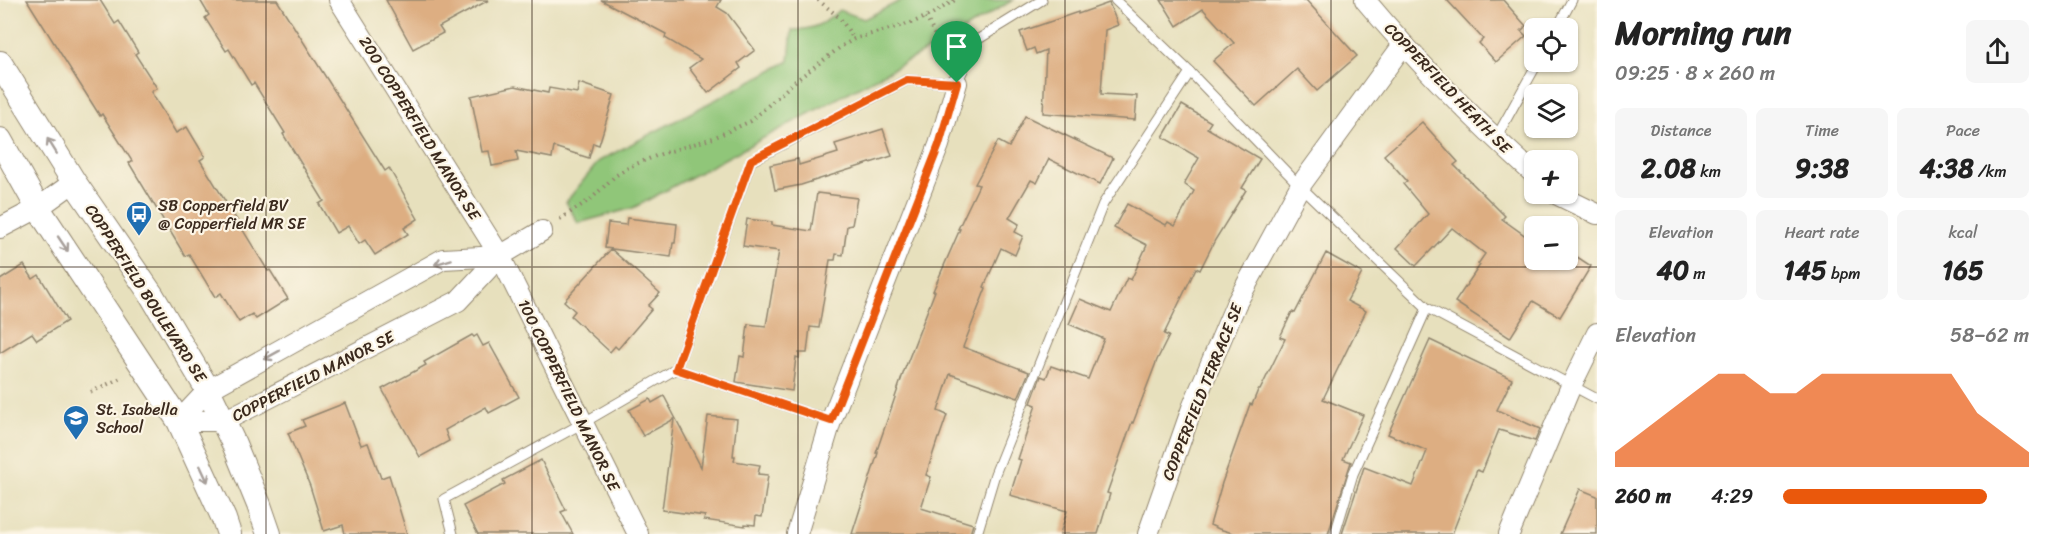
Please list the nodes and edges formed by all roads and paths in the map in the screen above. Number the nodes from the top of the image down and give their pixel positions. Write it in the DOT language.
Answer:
graph roads {
  1 [pos="339,0"];
  2 [pos="818,0"];
  3 [pos="955,0"];
  4 [pos="1042,0"];
  5 [pos="1115,0"];
  6 [pos="1365,0"];
  7 [pos="1572,0"];
  8 [pos="926,17"];
  9 [pos="1562,18"];
  10 [pos="854,39"];
  11 [pos="1403,45"];
  12 [pos="0,63"];
  13 [pos="1191,72"];
  14 [pos="1533,72"];
  15 [pos="957,83"];
  16 [pos="1496,139"];
  17 [pos="0,140"];
  18 [pos="1524,165"];
  19 [pos="74,182"];
  20 [pos="1300,186"];
  21 [pos="1576,204"];
  22 [pos="38,208"];
  23 [pos="1597,214"];
  24 [pos="0,228"];
  25 [pos="542,231"];
  26 [pos="500,256"];
  27 [pos="1427,308"];
  28 [pos="1597,333"];
  29 [pos="676,369"];
  30 [pos="121,378"];
  31 [pos="1571,386"];
  32 [pos="208,390"];
  33 [pos="91,392"];
  34 [pos="1597,399"];
  35 [pos="179,421"];
  36 [pos="225,421"];
  37 [pos="831,421"];
  38 [pos="583,423"];
  39 [pos="230,534"];
  40 [pos="269,534"];
  41 [pos="453,534"];
  42 [pos="638,534"];
  43 [pos="797,534"];
  44 [pos="977,534"];
  45 [pos="1148,534"];
  46 [pos="1335,534"];
  47 [pos="1509,534"];
  1 -- 26 [label="street, 200 COPPERFIELD MANOR SE"];
  2 -- 10 [label="path"];
  3 -- 8 [label="path"];
  4 -- 15 [label="lane"];
  5 -- 13 [label="lane"];
  6 -- 11 [label="street, COPPERFIELD HEATH SE"];
  7 -- 9 [label="lane"];
  8 -- 10 [label="path"];
  8 -- 15 [label="path"];
  10 -- 25 [label="path"];
  11 -- 16 [label="street, COPPERFIELD HEATH SE"];
  11 -- 20 [label="street, COPPERFIELD TERRACE SE"];
  19 -- 12 [label="street, COPPERFIELD BOULEVARD SE, one-way"];
  13 -- 20 [label="lane"];
  13 -- 44 [label="lane"];
  14 -- 16 [label="lane"];
  15 -- 29 [label="lane"];
  15 -- 37 [label="street"];
  16 -- 18 [label="street, COPPERFIELD HEATH SE"];
  17 -- 22 [label="street"];
  19 -- 22 [label="street"];
  19 -- 32 [label="street, COPPERFIELD BOULEVARD SE"];
  20 -- 27 [label="lane"];
  20 -- 45 [label="street, COPPERFIELD TERRACE SE"];
  21 -- 23 [label="street"];
  22 -- 24 [label="street"];
  22 -- 35 [label="street, one-way"];
  25 -- 26 [label="street, COPPERFIELD MANOR SE"];
  26 -- 32 [label="street, COPPERFIELD MANOR SE, one-way"];
  26 -- 36 [label="street, COPPERFIELD MANOR SE"];
  26 -- 38 [label="street, 100 COPPERFIELD MANOR SE"];
  27 -- 31 [label="lane"];
  27 -- 46 [label="lane"];
  28 -- 31 [label="street"];
  29 -- 37 [label="lane"];
  29 -- 38 [label="lane"];
  30 -- 33 [label="path"];
  31 -- 34 [label="lane"];
  31 -- 47 [label="street"];
  32 -- 35 [label="street, COPPERFIELD MANOR SE"];
  32 -- 36 [label="street, COPPERFIELD BOULEVARD SE"];
  35 -- 36 [label="street, COPPERFIELD MANOR SE"];
  35 -- 39 [label="street, one-way"];
  36 -- 40 [label="street, COPPERFIELD BOULEVARD SE"];
  37 -- 43 [label="street"];
  38 -- 41 [label="lane"];
  38 -- 42 [label="street, 100 COPPERFIELD MANOR SE"];
}
